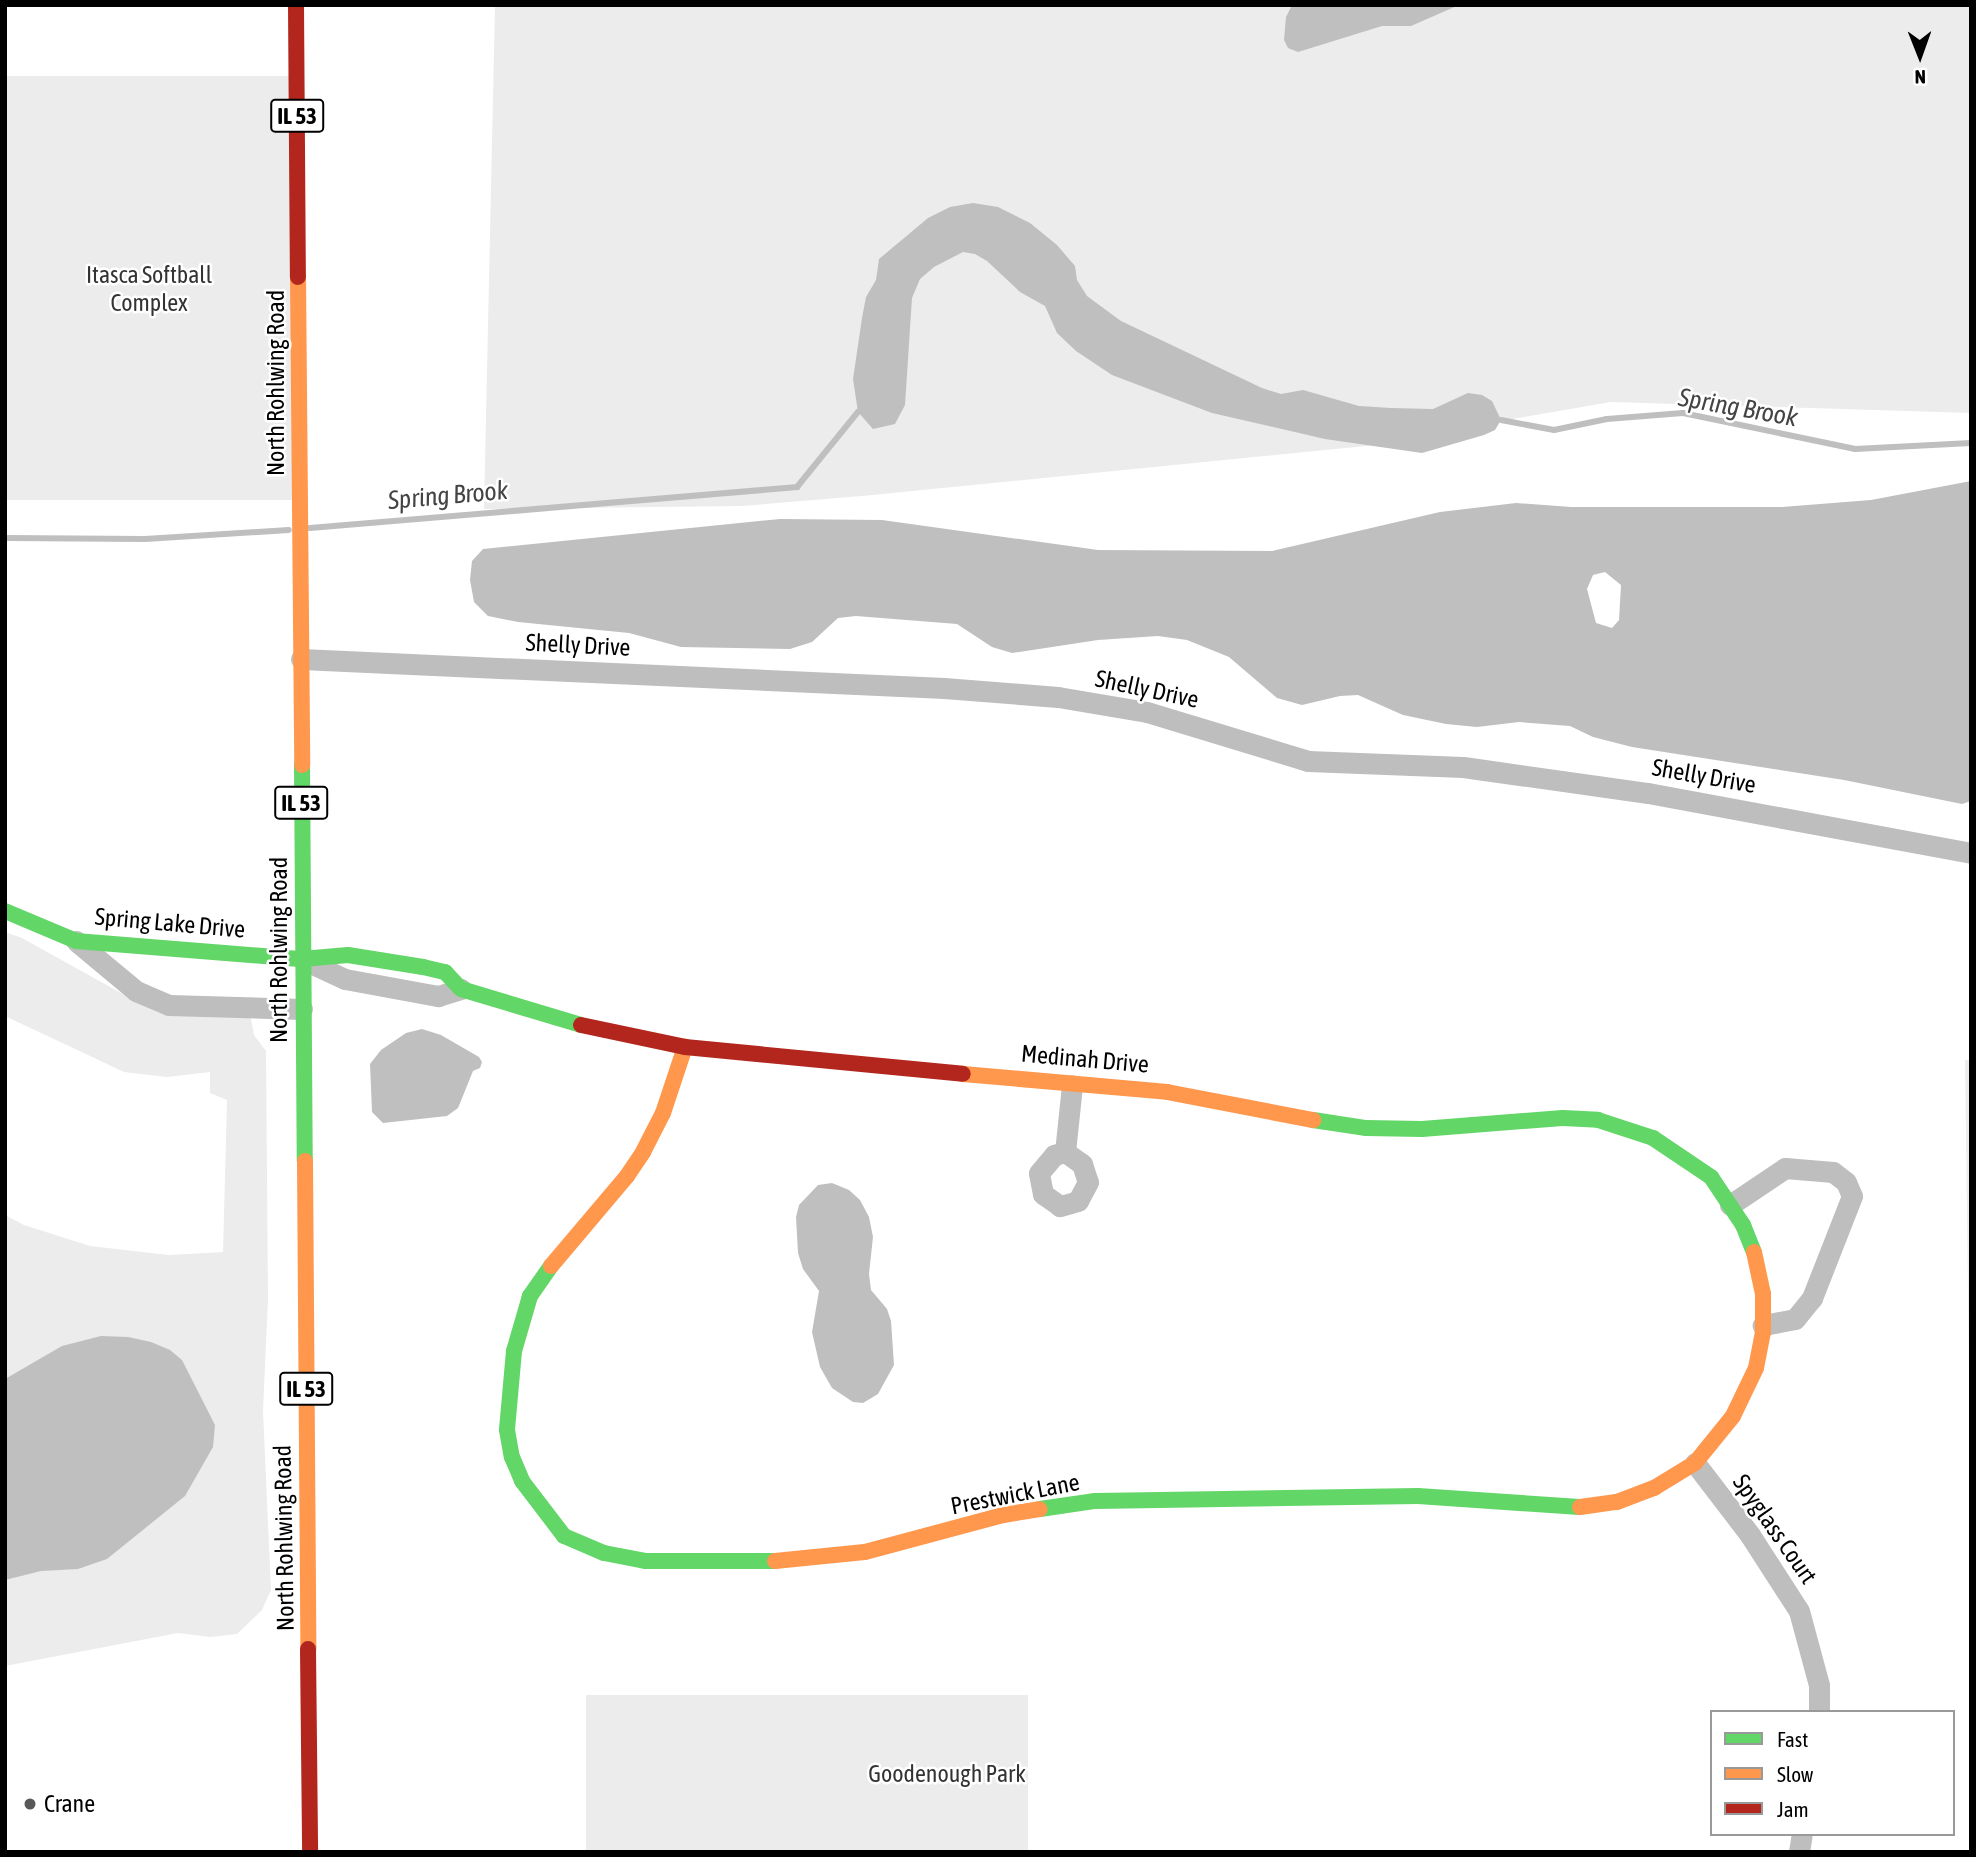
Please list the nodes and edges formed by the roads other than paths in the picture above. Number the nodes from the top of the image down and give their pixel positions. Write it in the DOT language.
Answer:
graph roads {
  1 [pos="296,5"];
  2 [pos="301,659"];
  3 [pos="1971,853"];
  4 [pos="5,911"];
  5 [pos="76,941"];
  6 [pos="302,959"];
  7 [pos="461,989"];
  8 [pos="302,1009"];
  9 [pos="685,1047"];
  10 [pos="1072,1085"];
  11 [pos="1065,1153"];
  12 [pos="1698,1168"];
  13 [pos="1730,1205"];
  14 [pos="1763,1325"];
  15 [pos="1695,1463"];
  16 [pos="1819,1710"];
  17 [pos="310,1852"];
  1 -- 2 [label="street, North Rohlwing Road / IL 53"];
  2 -- 3 [label="street, Shelly Drive"];
  2 -- 6 [label="street, North Rohlwing Road / IL 53"];
  4 -- 5 [label="street, Spring Lake Drive"];
  5 -- 6 [label="street, Spring Lake Drive"];
  5 -- 8 [label="street, Spring Lake Drive"];
  6 -- 7 [label="street, Medinah Drive"];
  6 -- 8 [label="street, North Rohlwing Road / IL 53"];
  7 -- 9 [label="street, Medinah Drive"];
  8 -- 17 [label="street, North Rohlwing Road / IL 53"];
  9 -- 10 [label="street, Medinah Drive"];
  9 -- 15 [label="street, Prestwick Lane"];
  10 -- 11 [label="street"];
  10 -- 12 [label="street, Medinah Drive"];
  12 -- 13 [label="street, Prestwick Lane"];
  13 -- 14 [label="street, Prestwick Lane"];
  13 -- 14 [label="street"];
  14 -- 15 [label="street, Prestwick Lane"];
  15 -- 16 [label="street, Spyglass Court"];
}
